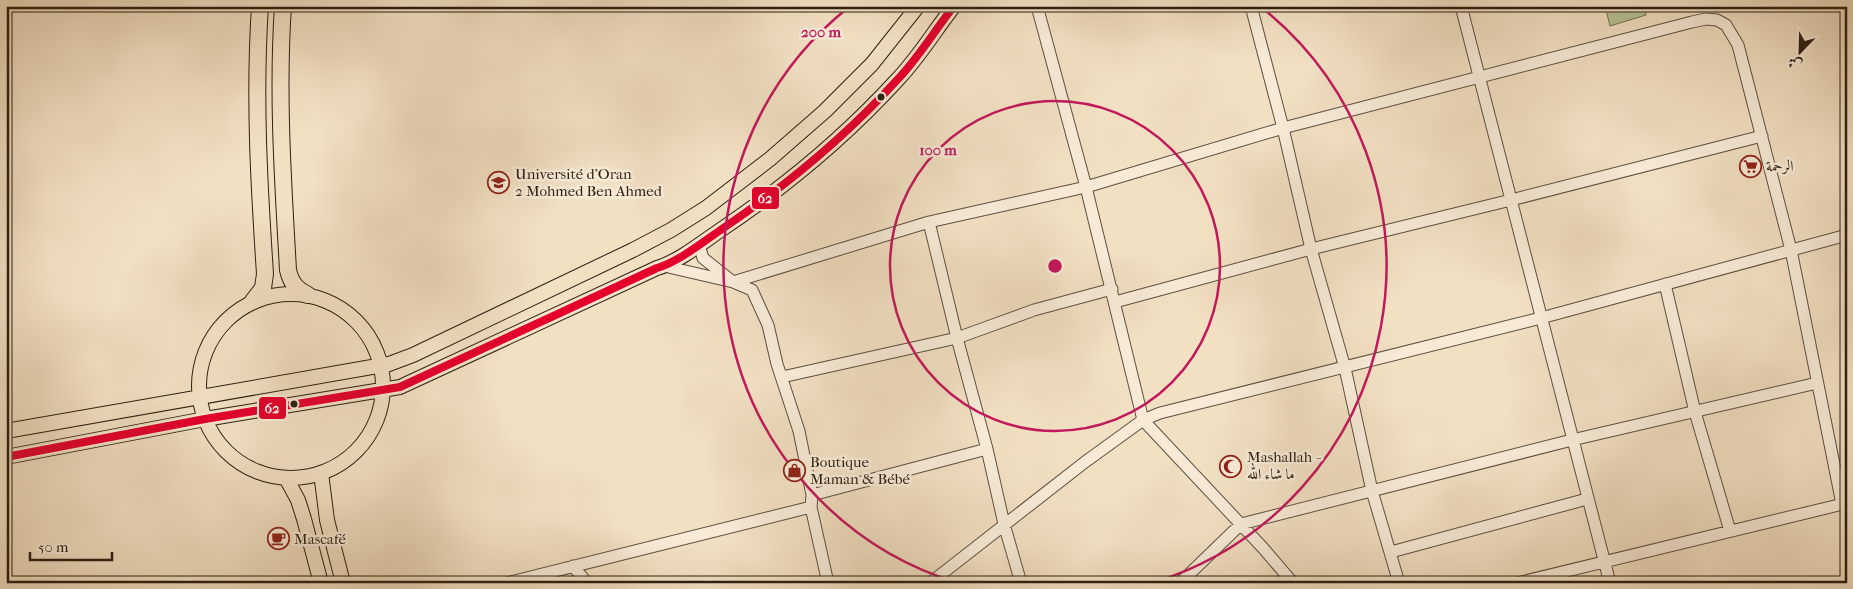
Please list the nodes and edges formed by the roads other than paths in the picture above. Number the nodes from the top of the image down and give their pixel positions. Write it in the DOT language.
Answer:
graph roads {
  1 [pos="260,6"];
  2 [pos="283,6"];
  3 [pos="918,6"];
  4 [pos="954,6"];
  5 [pos="1036,6"];
  6 [pos="1251,6"];
  7 [pos="1461,6"];
  8 [pos="1478,78"];
  9 [pos="1283,128"];
  10 [pos="1762,136"];
  11 [pos="1086,187"];
  12 [pos="1511,200"];
  13 [pos="929,222"];
  14 [pos="1847,235"];
  15 [pos="699,245"];
  16 [pos="1311,249"];
  17 [pos="1791,250"];
  18 [pos="664,266"];
  19 [pos="733,282"];
  20 [pos="1665,284"];
  21 [pos="1112,290"];
  22 [pos="308,295"];
  23 [pos="253,301"];
  24 [pos="1115,302"];
  25 [pos="1541,318"];
  26 [pos="957,338"];
  27 [pos="382,365"];
  28 [pos="1345,368"];
  29 [pos="782,377"];
  30 [pos="1817,383"];
  31 [pos="384,390"];
  32 [pos="199,396"];
  33 [pos="1695,412"];
  34 [pos="205,419"];
  35 [pos="1143,420"];
  36 [pos="6,431"];
  37 [pos="1572,440"];
  38 [pos="987,449"];
  39 [pos="6,457"];
  40 [pos="322,473"];
  41 [pos="286,478"];
  42 [pos="1372,491"];
  43 [pos="812,495"];
  44 [pos="1587,499"];
  45 [pos="1844,504"];
  46 [pos="811,507"];
  47 [pos="1004,524"];
  48 [pos="1240,524"];
  49 [pos="1730,531"];
  50 [pos="1390,552"];
  51 [pos="1604,561"];
  52 [pos="573,566"];
  53 [pos="321,583"];
  54 [pos="343,583"];
  55 [pos="507,583"];
  56 [pos="587,583"];
  57 [pos="828,583"];
  58 [pos="930,583"];
  59 [pos="1020,583"];
  60 [pos="1180,583"];
  61 [pos="1293,583"];
  62 [pos="1399,583"];
  63 [pos="1517,583"];
  64 [pos="1610,583"];
  1 -- 23 [label="highway"];
  2 -- 22 [label="highway"];
  3 -- 27 [label="main road"];
  4 -- 15 [label="main road"];
  5 -- 11 [label="street"];
  6 -- 9 [label="street"];
  7 -- 8 [label="street"];
  8 -- 9 [label="street"];
  8 -- 10 [label="street"];
  8 -- 12 [label="street"];
  9 -- 11 [label="street"];
  9 -- 16 [label="street"];
  10 -- 12 [label="street"];
  10 -- 17 [label="street"];
  11 -- 13 [label="street"];
  11 -- 21 [label="street"];
  12 -- 16 [label="street"];
  12 -- 25 [label="street"];
  13 -- 19 [label="street"];
  13 -- 26 [label="street"];
  14 -- 17 [label="street"];
  15 -- 18 [label="main road"];
  15 -- 19 [label="street"];
  16 -- 24 [label="street"];
  16 -- 28 [label="street"];
  17 -- 20 [label="street"];
  17 -- 30 [label="street"];
  18 -- 19 [label="street"];
  18 -- 31 [label="main road"];
  19 -- 29 [label="street"];
  20 -- 25 [label="street"];
  20 -- 33 [label="street"];
  21 -- 24 [label="street"];
  21 -- 26 [label="street"];
  22 -- 23 [label="main road"];
  22 -- 27 [label="main road"];
  23 -- 32 [label="main road"];
  24 -- 35 [label="street"];
  25 -- 28 [label="street"];
  25 -- 37 [label="street"];
  26 -- 29 [label="street"];
  26 -- 38 [label="street"];
  27 -- 31 [label="main road"];
  27 -- 32 [label="main road"];
  28 -- 35 [label="street"];
  28 -- 42 [label="street"];
  29 -- 43 [label="street"];
  30 -- 33 [label="street"];
  30 -- 45 [label="street"];
  31 -- 34 [label="main road"];
  31 -- 40 [label="main road"];
  32 -- 34 [label="main road"];
  32 -- 36 [label="main road"];
  33 -- 37 [label="street"];
  33 -- 49 [label="street"];
  34 -- 39 [label="main road"];
  34 -- 41 [label="main road"];
  35 -- 47 [label="street"];
  35 -- 48 [label="street"];
  37 -- 42 [label="street"];
  37 -- 44 [label="street"];
  38 -- 43 [label="street"];
  38 -- 47 [label="street"];
  40 -- 41 [label="main road"];
  40 -- 54 [label="main road"];
  41 -- 53 [label="main road"];
  42 -- 48 [label="street"];
  42 -- 50 [label="street"];
  43 -- 46 [label="street"];
  44 -- 50 [label="street"];
  44 -- 51 [label="street"];
  45 -- 49 [label="street"];
  46 -- 52 [label="street"];
  46 -- 57 [label="street"];
  47 -- 58 [label="street"];
  47 -- 59 [label="street"];
  48 -- 60 [label="street"];
  48 -- 61 [label="street"];
  49 -- 51 [label="street"];
  50 -- 62 [label="street"];
  51 -- 63 [label="street"];
  51 -- 64 [label="street"];
  52 -- 55 [label="street"];
  52 -- 56 [label="street"];
}
